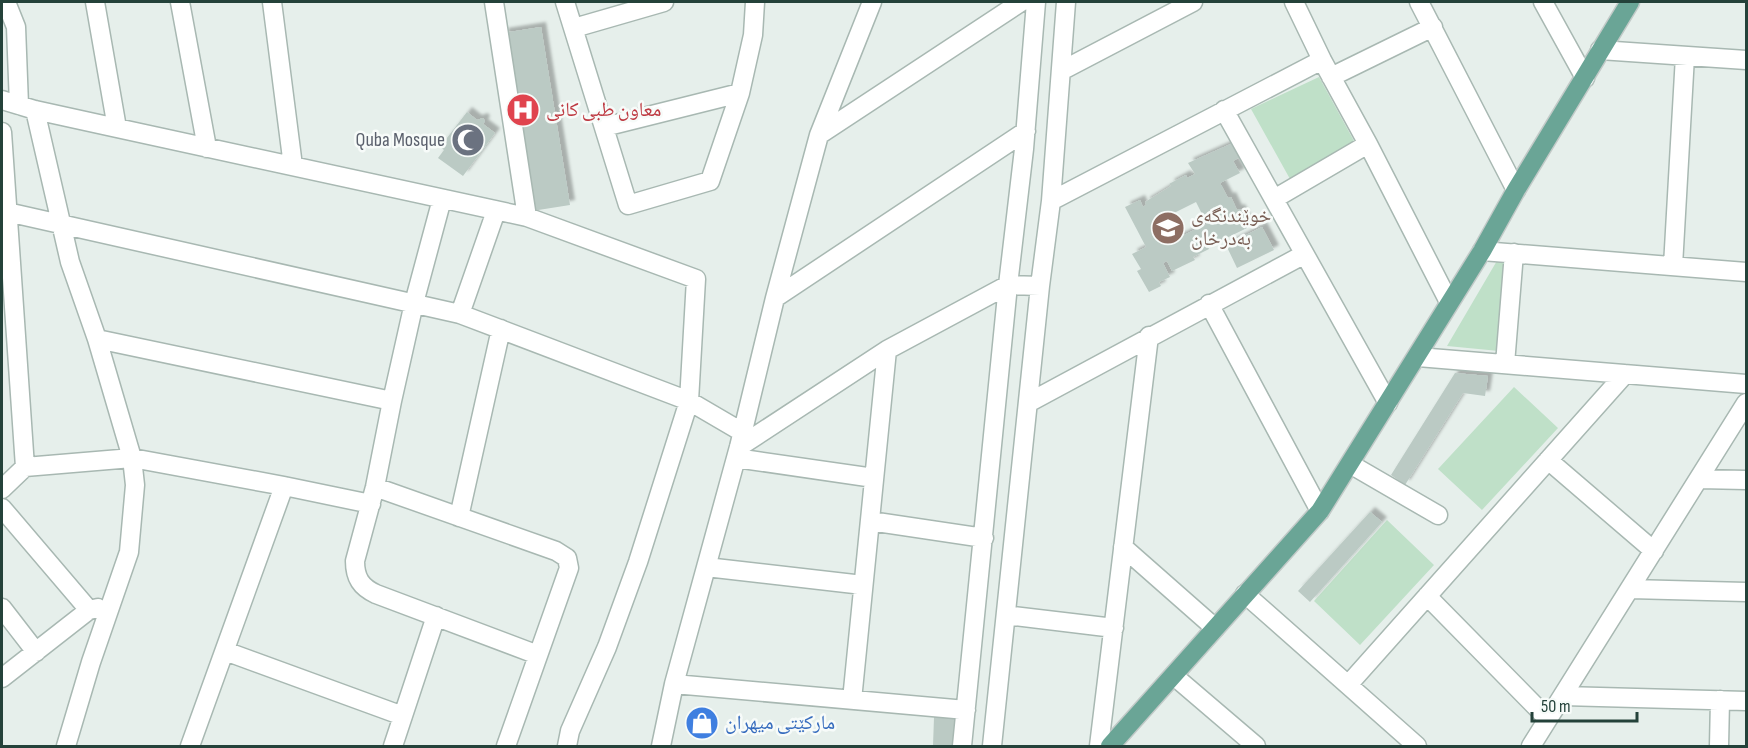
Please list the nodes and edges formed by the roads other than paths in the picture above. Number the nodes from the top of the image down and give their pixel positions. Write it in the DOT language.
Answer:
graph roads {
  1 [pos="6,2"];
  2 [pos="95,2"];
  3 [pos="180,2"];
  4 [pos="272,2"];
  5 [pos="494,2"];
  6 [pos="566,2"];
  7 [pos="664,2"];
  8 [pos="755,2"];
  9 [pos="872,2"];
  10 [pos="1021,2"];
  11 [pos="1036,2"];
  12 [pos="1066,2"];
  13 [pos="1193,2"];
  14 [pos="1294,2"];
  15 [pos="1544,2"];
  16 [pos="1630,2"];
  17 [pos="1427,4"];
  18 [pos="1432,27"];
  19 [pos="574,28"];
  20 [pos="9,31"];
  21 [pos="1600,50"];
  22 [pos="1685,56"];
  23 [pos="1746,58"];
  24 [pos="1322,60"];
  25 [pos="1061,71"];
  26 [pos="1331,77"];
  27 [pos="1585,78"];
  28 [pos="740,93"];
  29 [pos="2,100"];
  30 [pos="27,108"];
  31 [pos="1224,110"];
  32 [pos="604,127"];
  33 [pos="117,128"];
  34 [pos="1026,130"];
  35 [pos="2,132"];
  36 [pos="819,135"];
  37 [pos="1368,144"];
  38 [pos="207,148"];
  39 [pos="293,166"];
  40 [pos="1516,190"];
  41 [pos="442,199"];
  42 [pos="1274,199"];
  43 [pos="1051,201"];
  44 [pos="496,211"];
  45 [pos="7,212"];
  46 [pos="527,217"];
  47 [pos="62,224"];
  48 [pos="1482,251"];
  49 [pos="1514,253"];
  50 [pos="1304,255"];
  51 [pos="1673,266"];
  52 [pos="1746,272"];
  53 [pos="1008,285"];
  54 [pos="1040,286"];
  55 [pos="775,298"];
  56 [pos="1449,302"];
  57 [pos="414,303"];
  58 [pos="1209,304"];
  59 [pos="460,314"];
  60 [pos="501,329"];
  61 [pos="1149,336"];
  62 [pos="97,339"];
  63 [pos="887,350"];
  64 [pos="1418,357"];
  65 [pos="1505,364"];
  66 [pos="1625,374"];
  67 [pos="1746,384"];
  68 [pos="392,401"];
  69 [pos="689,401"];
  70 [pos="1028,403"];
  71 [pos="1388,403"];
  72 [pos="1746,403"];
  73 [pos="739,446"];
  74 [pos="132,458"];
  75 [pos="1548,460"];
  76 [pos="1350,464"];
  77 [pos="25,468"];
  78 [pos="874,478"];
  79 [pos="1699,479"];
  80 [pos="1746,480"];
  81 [pos="284,486"];
  82 [pos="2,489"];
  83 [pos="373,496"];
  84 [pos="2,508"];
  85 [pos="1320,511"];
  86 [pos="1438,515"];
  87 [pos="459,517"];
  88 [pos="870,521"];
  89 [pos="984,538"];
  90 [pos="1123,547"];
  91 [pos="1654,551"];
  92 [pos="706,567"];
  93 [pos="863,585"];
  94 [pos="1630,589"];
  95 [pos="1746,592"];
  96 [pos="1245,594"];
  97 [pos="1427,596"];
  98 [pos="112,606"];
  99 [pos="2,608"];
  100 [pos="89,610"];
  101 [pos="1006,615"];
  102 [pos="436,616"];
  103 [pos="1114,628"];
  104 [pos="1215,628"];
  105 [pos="225,651"];
  106 [pos="36,652"];
  107 [pos="538,656"];
  108 [pos="1174,675"];
  109 [pos="2,678"];
  110 [pos="674,684"];
  111 [pos="1348,685"];
  112 [pos="1563,696"];
  113 [pos="852,700"];
  114 [pos="1720,700"];
  115 [pos="1746,702"];
  116 [pos="966,710"];
  117 [pos="403,716"];
  118 [pos="1548,719"];
  119 [pos="66,747"];
  120 [pos="190,747"];
  121 [pos="393,747"];
  122 [pos="506,747"];
  123 [pos="567,747"];
  124 [pos="662,747"];
  125 [pos="962,747"];
  126 [pos="992,747"];
  127 [pos="1099,747"];
  128 [pos="1110,747"];
  129 [pos="1256,747"];
  130 [pos="1417,747"];
  131 [pos="1531,747"];
  132 [pos="1719,747"];
  1 -- 20 [label="street"];
  2 -- 33 [label="street"];
  3 -- 38 [label="street"];
  4 -- 39 [label="street"];
  5 -- 46 [label="street"];
  6 -- 19 [label="street"];
  7 -- 19 [label="street"];
  8 -- 28 [label="street"];
  9 -- 36 [label="street"];
  10 -- 36 [label="street"];
  11 -- 34 [label="street"];
  12 -- 25 [label="street"];
  13 -- 25 [label="street"];
  14 -- 24 [label="street"];
  15 -- 27 [label="street"];
  16 -- 21 [label="main road"];
  17 -- 18 [label="street"];
  18 -- 26 [label="street"];
  18 -- 40 [label="street"];
  19 -- 32 [label="street"];
  20 -- 30 [label="street"];
  21 -- 22 [label="street"];
  21 -- 27 [label="main road"];
  22 -- 23 [label="street"];
  22 -- 51 [label="street"];
  24 -- 26 [label="street"];
  24 -- 31 [label="street"];
  25 -- 43 [label="street"];
  26 -- 37 [label="street"];
  27 -- 40 [label="main road"];
  28 -- 32 [label="street"];
  28 -- 32 [label="street"];
  29 -- 30 [label="street"];
  30 -- 33 [label="street"];
  30 -- 47 [label="street"];
  31 -- 42 [label="street"];
  31 -- 43 [label="street"];
  33 -- 38 [label="street"];
  34 -- 53 [label="street"];
  34 -- 55 [label="street"];
  35 -- 45 [label="street"];
  36 -- 55 [label="street"];
  37 -- 42 [label="street"];
  37 -- 56 [label="street"];
  38 -- 39 [label="street"];
  39 -- 41 [label="street"];
  40 -- 48 [label="main road"];
  41 -- 44 [label="street"];
  41 -- 57 [label="street"];
  42 -- 50 [label="street"];
  43 -- 54 [label="street"];
  44 -- 46 [label="street"];
  44 -- 59 [label="street"];
  45 -- 47 [label="street"];
  45 -- 77 [label="street"];
  46 -- 69 [label="street"];
  47 -- 57 [label="street"];
  47 -- 62 [label="street"];
  48 -- 49 [label="street"];
  48 -- 56 [label="main road"];
  49 -- 51 [label="street"];
  49 -- 65 [label="street"];
  50 -- 58 [label="street"];
  50 -- 71 [label="street"];
  51 -- 52 [label="street"];
  53 -- 54 [label="street"];
  53 -- 63 [label="street"];
  53 -- 89 [label="street"];
  54 -- 70 [label="street"];
  55 -- 73 [label="street"];
  56 -- 64 [label="main road"];
  57 -- 59 [label="street"];
  57 -- 68 [label="street"];
  58 -- 61 [label="street"];
  58 -- 85 [label="street"];
  59 -- 60 [label="street"];
  60 -- 69 [label="street"];
  60 -- 87 [label="street"];
  61 -- 70 [label="street"];
  61 -- 90 [label="street"];
  62 -- 68 [label="street"];
  62 -- 74 [label="street"];
  63 -- 73 [label="street"];
  63 -- 78 [label="street"];
  64 -- 65 [label="street"];
  64 -- 71 [label="main road"];
  65 -- 66 [label="street"];
  66 -- 67 [label="street"];
  66 -- 75 [label="street"];
  68 -- 83 [label="street"];
  69 -- 73 [label="street"];
  69 -- 123 [label="street"];
  70 -- 101 [label="street"];
  71 -- 76 [label="main road"];
  72 -- 79 [label="street"];
  73 -- 78 [label="street"];
  73 -- 92 [label="street"];
  74 -- 77 [label="street"];
  74 -- 81 [label="street"];
  74 -- 98 [label="street"];
  75 -- 91 [label="street"];
  75 -- 97 [label="street"];
  76 -- 85 [label="main road"];
  76 -- 86 [label="street"];
  77 -- 82 [label="street"];
  78 -- 88 [label="street"];
  79 -- 80 [label="street"];
  79 -- 91 [label="street"];
  81 -- 83 [label="street"];
  81 -- 105 [label="street"];
  83 -- 87 [label="street"];
  83 -- 102 [label="street"];
  84 -- 100 [label="street"];
  85 -- 96 [label="main road"];
  87 -- 107 [label="street"];
  88 -- 89 [label="street"];
  88 -- 93 [label="street"];
  89 -- 116 [label="street"];
  90 -- 103 [label="street"];
  90 -- 104 [label="street"];
  91 -- 94 [label="street"];
  92 -- 93 [label="street"];
  92 -- 110 [label="street"];
  93 -- 113 [label="street"];
  94 -- 95 [label="street"];
  94 -- 112 [label="street"];
  96 -- 104 [label="main road"];
  96 -- 111 [label="street"];
  97 -- 111 [label="street"];
  97 -- 118 [label="street"];
  98 -- 100 [label="street"];
  98 -- 119 [label="street"];
  99 -- 106 [label="street"];
  100 -- 106 [label="street"];
  101 -- 103 [label="street"];
  101 -- 126 [label="street"];
  102 -- 107 [label="street"];
  102 -- 117 [label="street"];
  103 -- 127 [label="street"];
  104 -- 108 [label="main road"];
  105 -- 117 [label="street"];
  105 -- 120 [label="street"];
  106 -- 109 [label="street"];
  107 -- 122 [label="street"];
  108 -- 128 [label="main road"];
  108 -- 129 [label="street"];
  110 -- 113 [label="street"];
  110 -- 124 [label="street"];
  111 -- 130 [label="street"];
  112 -- 114 [label="street"];
  112 -- 118 [label="street"];
  113 -- 116 [label="street"];
  114 -- 115 [label="street"];
  114 -- 132 [label="street"];
  116 -- 125 [label="street"];
  117 -- 121 [label="street"];
  118 -- 131 [label="street"];
}
